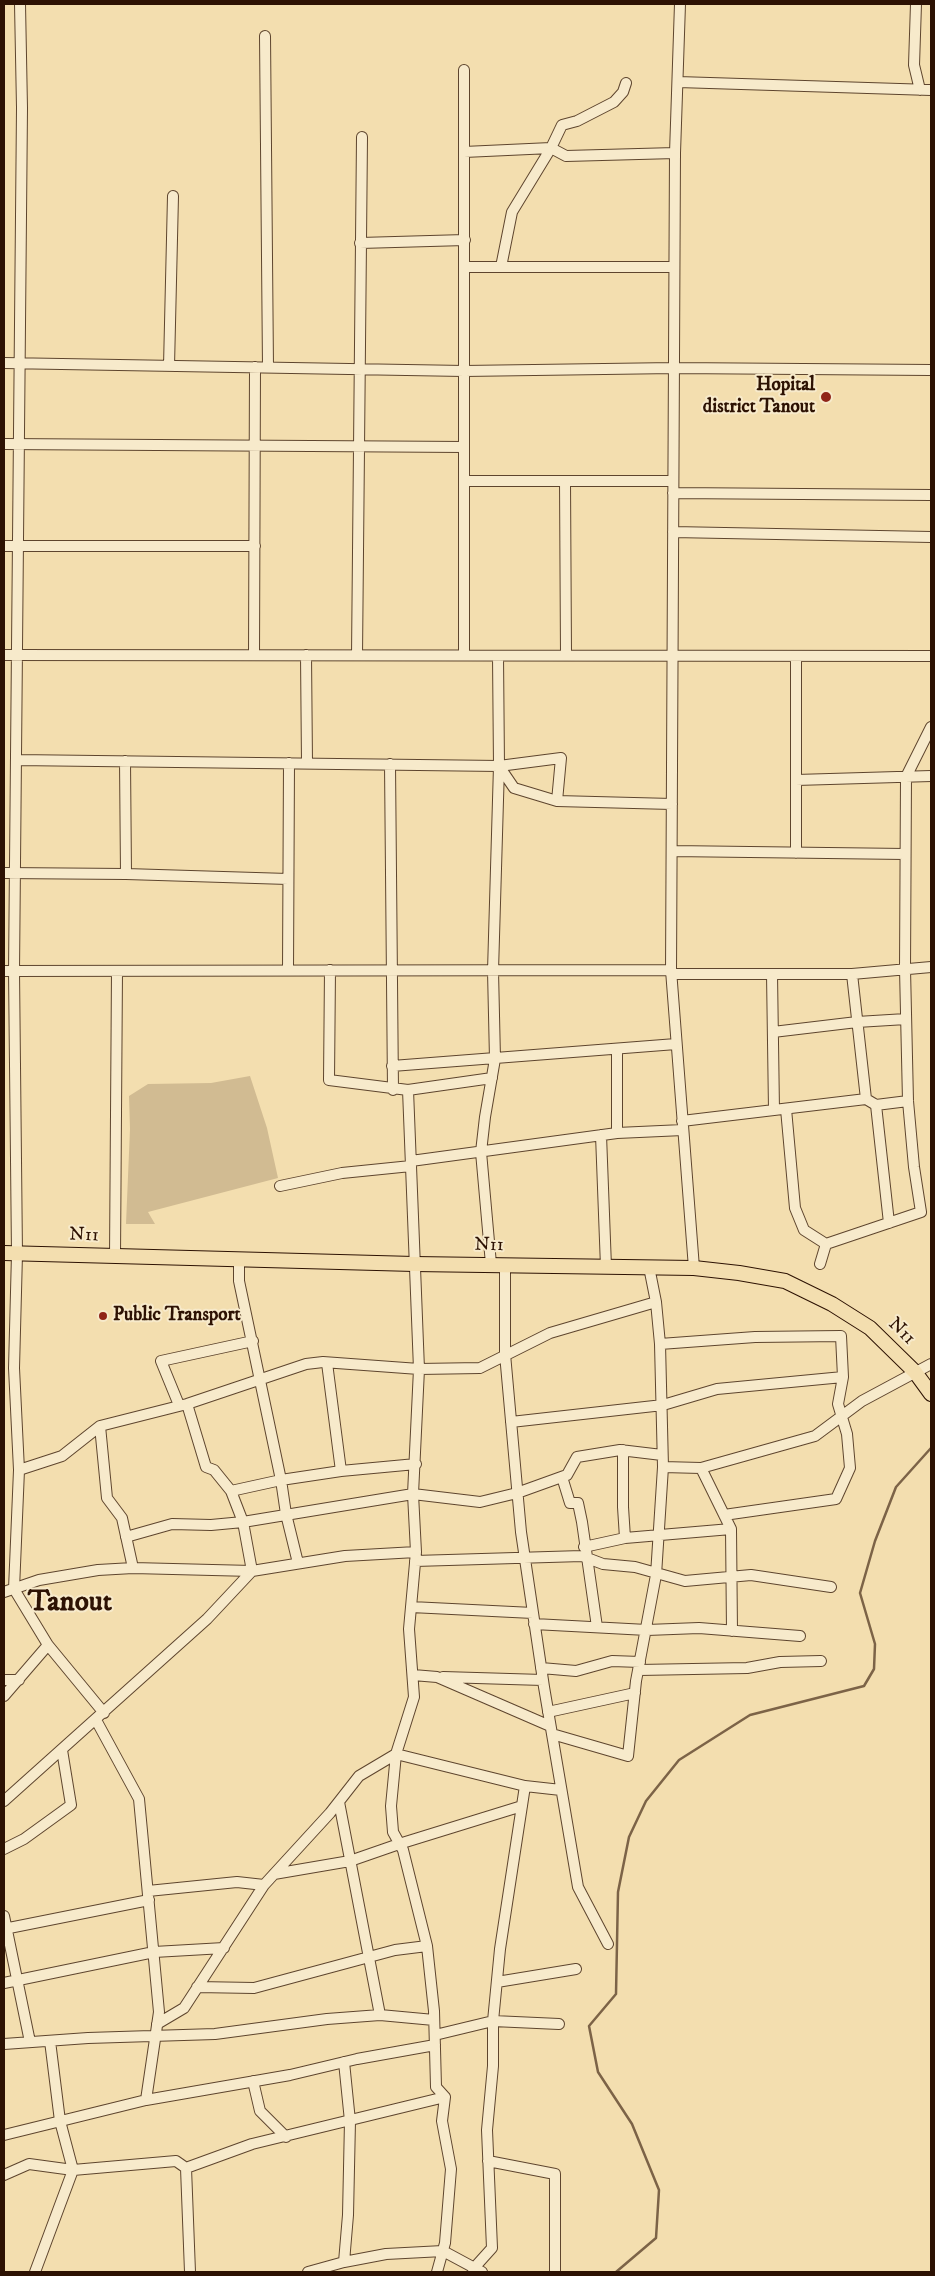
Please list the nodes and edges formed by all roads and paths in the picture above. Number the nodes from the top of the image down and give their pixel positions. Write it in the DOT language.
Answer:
graph roads {
  1 [pos="20,4"];
  2 [pos="680,4"];
  3 [pos="916,4"];
  4 [pos="265,36"];
  5 [pos="464,70"];
  6 [pos="678,82"];
  7 [pos="626,83"];
  8 [pos="920,90"];
  9 [pos="931,90"];
  10 [pos="362,137"];
  11 [pos="552,148"];
  12 [pos="464,152"];
  13 [pos="675,153"];
  14 [pos="173,196"];
  15 [pos="465,240"];
  16 [pos="360,243"];
  17 [pos="465,267"];
  18 [pos="501,267"];
  19 [pos="674,267"];
  20 [pos="4,363"];
  21 [pos="20,364"];
  22 [pos="169,366"];
  23 [pos="255,367"];
  24 [pos="268,367"];
  25 [pos="674,368"];
  26 [pos="358,369"];
  27 [pos="931,370"];
  28 [pos="464,371"];
  29 [pos="19,443"];
  30 [pos="4,444"];
  31 [pos="254,445"];
  32 [pos="358,445"];
  33 [pos="464,447"];
  34 [pos="464,480"];
  35 [pos="565,481"];
  36 [pos="673,481"];
  37 [pos="673,493"];
  38 [pos="931,495"];
  39 [pos="673,532"];
  40 [pos="931,537"];
  41 [pos="4,546"];
  42 [pos="18,546"];
  43 [pos="255,546"];
  44 [pos="4,655"];
  45 [pos="17,655"];
  46 [pos="254,655"];
  47 [pos="306,655"];
  48 [pos="357,655"];
  49 [pos="464,655"];
  50 [pos="566,655"];
  51 [pos="673,655"];
  52 [pos="498,656"];
  53 [pos="796,656"];
  54 [pos="931,656"];
  55 [pos="931,727"];
  56 [pos="16,760"];
  57 [pos="125,761"];
  58 [pos="289,763"];
  59 [pos="307,763"];
  60 [pos="390,764"];
  61 [pos="498,766"];
  62 [pos="906,776"];
  63 [pos="931,776"];
  64 [pos="796,780"];
  65 [pos="557,802"];
  66 [pos="672,804"];
  67 [pos="672,851"];
  68 [pos="796,853"];
  69 [pos="905,854"];
  70 [pos="4,873"];
  71 [pos="16,873"];
  72 [pos="126,874"];
  73 [pos="288,879"];
  74 [pos="931,967"];
  75 [pos="905,969"];
  76 [pos="288,970"];
  77 [pos="330,970"];
  78 [pos="391,970"];
  79 [pos="9,971"];
  80 [pos="117,971"];
  81 [pos="493,971"];
  82 [pos="671,972"];
  83 [pos="772,974"];
  84 [pos="852,974"];
  85 [pos="906,1019"];
  86 [pos="857,1022"];
  87 [pos="773,1032"];
  88 [pos="676,1044"];
  89 [pos="617,1049"];
  90 [pos="495,1059"];
  91 [pos="392,1066"];
  92 [pos="492,1078"];
  93 [pos="393,1090"];
  94 [pos="408,1090"];
  95 [pos="866,1099"];
  96 [pos="908,1101"];
  97 [pos="876,1105"];
  98 [pos="786,1109"];
  99 [pos="774,1110"];
  100 [pos="682,1126"];
  101 [pos="617,1133"];
  102 [pos="600,1136"];
  103 [pos="481,1152"];
  104 [pos="411,1164"];
  105 [pos="280,1186"];
  106 [pos="890,1223"];
  107 [pos="826,1244"];
  108 [pos="10,1254"];
  109 [pos="115,1256"];
  110 [pos="239,1258"];
  111 [pos="414,1264"];
  112 [pos="498,1264"];
  113 [pos="820,1264"];
  114 [pos="606,1267"];
  115 [pos="649,1267"];
  116 [pos="694,1268"];
  117 [pos="656,1302"];
  118 [pos="253,1341"];
  119 [pos="660,1344"];
  120 [pos="505,1354"];
  121 [pos="327,1363"];
  122 [pos="931,1364"];
  123 [pos="9,1368"];
  124 [pos="419,1369"];
  125 [pos="915,1372"];
  126 [pos="844,1376"];
  127 [pos="260,1378"];
  128 [pos="931,1394"];
  129 [pos="183,1404"];
  130 [pos="663,1405"];
  131 [pos="843,1415"];
  132 [pos="511,1422"];
  133 [pos="100,1426"];
  134 [pos="623,1450"];
  135 [pos="662,1455"];
  136 [pos="416,1464"];
  137 [pos="662,1467"];
  138 [pos="701,1468"];
  139 [pos="19,1470"];
  140 [pos="341,1471"];
  141 [pos="562,1476"];
  142 [pos="281,1480"];
  143 [pos="231,1491"];
  144 [pos="517,1492"];
  145 [pos="413,1494"];
  146 [pos="286,1514"];
  147 [pos="724,1515"];
  148 [pos="243,1522"];
  149 [pos="731,1529"];
  150 [pos="657,1536"];
  151 [pos="126,1537"];
  152 [pos="626,1538"];
  153 [pos="584,1547"];
  154 [pos="416,1557"];
  155 [pos="586,1558"];
  156 [pos="525,1559"];
  157 [pos="298,1562"];
  158 [pos="133,1568"];
  159 [pos="252,1571"];
  160 [pos="656,1575"];
  161 [pos="731,1577"];
  162 [pos="831,1587"];
  163 [pos="9,1590"];
  164 [pos="411,1608"];
  165 [pos="534,1618"];
  166 [pos="597,1627"];
  167 [pos="647,1630"];
  168 [pos="732,1631"];
  169 [pos="800,1636"];
  170 [pos="48,1645"];
  171 [pos="821,1662"];
  172 [pos="640,1666"];
  173 [pos="541,1668"];
  174 [pos="413,1675"];
  175 [pos="437,1677"];
  176 [pos="4,1680"];
  177 [pos="19,1680"];
  178 [pos="543,1680"];
  179 [pos="635,1692"];
  180 [pos="4,1696"];
  181 [pos="548,1712"];
  182 [pos="100,1717"];
  183 [pos="551,1730"];
  184 [pos="62,1750"];
  185 [pos="396,1754"];
  186 [pos="525,1786"];
  187 [pos="561,1790"];
  188 [pos="5,1798"];
  189 [pos="339,1802"];
  190 [pos="522,1806"];
  191 [pos="399,1844"];
  192 [pos="4,1849"];
  193 [pos="350,1861"];
  194 [pos="274,1874"];
  195 [pos="264,1885"];
  196 [pos="148,1896"];
  197 [pos="4,1916"];
  198 [pos="6,1928"];
  199 [pos="608,1944"];
  200 [pos="427,1946"];
  201 [pos="224,1948"];
  202 [pos="154,1952"];
  203 [pos="369,1957"];
  204 [pos="576,1970"];
  205 [pos="18,1981"];
  206 [pos="497,1982"];
  207 [pos="4,1984"];
  208 [pos="197,1988"];
  209 [pos="380,2016"];
  210 [pos="434,2020"];
  211 [pos="493,2020"];
  212 [pos="158,2024"];
  213 [pos="559,2024"];
  214 [pos="156,2037"];
  215 [pos="435,2040"];
  216 [pos="50,2041"];
  217 [pos="30,2042"];
  218 [pos="4,2044"];
  219 [pos="344,2062"];
  220 [pos="253,2081"];
  221 [pos="445,2097"];
  222 [pos="146,2100"];
  223 [pos="60,2120"];
  224 [pos="350,2121"];
  225 [pos="4,2135"];
  226 [pos="286,2137"];
  227 [pos="488,2161"];
  228 [pos="186,2168"];
  229 [pos="73,2170"];
  230 [pos="4,2175"];
  231 [pos="442,2251"];
  232 [pos="344,2262"];
  233 [pos="476,2271"];
  234 [pos="35,2272"];
  235 [pos="190,2272"];
  236 [pos="308,2272"];
  237 [pos="437,2272"];
  238 [pos="554,2272"];
  1 -- 21 [label="street"];
  2 -- 6 [label="street"];
  3 -- 8 [label="street"];
  4 -- 24 [label="street"];
  5 -- 12 [label="street"];
  6 -- 8 [label="street"];
  6 -- 13 [label="street"];
  7 -- 11 [label="street"];
  8 -- 9 [label="street"];
  10 -- 16 [label="street"];
  11 -- 12 [label="street"];
  11 -- 13 [label="street"];
  11 -- 18 [label="street"];
  12 -- 15 [label="street"];
  13 -- 19 [label="street"];
  14 -- 22 [label="street"];
  15 -- 16 [label="street"];
  15 -- 17 [label="street"];
  16 -- 26 [label="street"];
  17 -- 18 [label="street"];
  17 -- 28 [label="street"];
  18 -- 19 [label="street"];
  19 -- 25 [label="street"];
  20 -- 21 [label="street"];
  21 -- 22 [label="street"];
  21 -- 29 [label="street"];
  22 -- 23 [label="street"];
  23 -- 24 [label="street"];
  23 -- 31 [label="street"];
  24 -- 26 [label="street"];
  25 -- 27 [label="street"];
  25 -- 28 [label="street"];
  25 -- 36 [label="street"];
  26 -- 28 [label="street"];
  26 -- 32 [label="street"];
  28 -- 33 [label="street"];
  29 -- 30 [label="street"];
  29 -- 31 [label="street"];
  29 -- 42 [label="street"];
  31 -- 32 [label="street"];
  31 -- 43 [label="street"];
  32 -- 33 [label="street"];
  32 -- 48 [label="street"];
  33 -- 34 [label="street"];
  34 -- 35 [label="street"];
  34 -- 49 [label="street"];
  35 -- 36 [label="street"];
  35 -- 50 [label="street"];
  36 -- 37 [label="street"];
  37 -- 38 [label="street"];
  37 -- 39 [label="street"];
  39 -- 40 [label="street"];
  39 -- 51 [label="street"];
  41 -- 42 [label="street"];
  42 -- 43 [label="street"];
  42 -- 45 [label="street"];
  43 -- 46 [label="street"];
  44 -- 45 [label="street"];
  45 -- 46 [label="street"];
  45 -- 56 [label="street"];
  46 -- 47 [label="street"];
  47 -- 48 [label="street"];
  47 -- 59 [label="street"];
  48 -- 49 [label="street"];
  49 -- 52 [label="street"];
  50 -- 51 [label="street"];
  50 -- 52 [label="street"];
  51 -- 53 [label="street"];
  51 -- 66 [label="street"];
  52 -- 61 [label="street"];
  53 -- 54 [label="street"];
  53 -- 64 [label="street"];
  55 -- 62 [label="street"];
  56 -- 57 [label="street"];
  56 -- 71 [label="street"];
  57 -- 58 [label="street"];
  57 -- 72 [label="street"];
  58 -- 59 [label="street"];
  58 -- 73 [label="street"];
  59 -- 60 [label="street"];
  60 -- 61 [label="street"];
  60 -- 78 [label="street"];
  61 -- 65 [label="street"];
  61 -- 65 [label="street"];
  61 -- 81 [label="street"];
  62 -- 63 [label="street"];
  62 -- 64 [label="street"];
  62 -- 69 [label="street"];
  64 -- 68 [label="street"];
  65 -- 66 [label="street"];
  66 -- 67 [label="street"];
  67 -- 68 [label="street"];
  67 -- 82 [label="street"];
  68 -- 69 [label="street"];
  69 -- 75 [label="street"];
  70 -- 71 [label="street"];
  71 -- 72 [label="street"];
  71 -- 79 [label="street"];
  72 -- 73 [label="street"];
  73 -- 76 [label="street"];
  74 -- 75 [label="street"];
  75 -- 84 [label="street"];
  75 -- 85 [label="street"];
  76 -- 77 [label="street"];
  76 -- 80 [label="street"];
  77 -- 78 [label="street"];
  77 -- 93 [label="street"];
  78 -- 81 [label="street"];
  78 -- 91 [label="street"];
  79 -- 80 [label="street"];
  79 -- 108 [label="street"];
  80 -- 109 [label="street"];
  81 -- 82 [label="street"];
  81 -- 90 [label="street"];
  82 -- 83 [label="street"];
  82 -- 88 [label="street"];
  83 -- 84 [label="street"];
  83 -- 87 [label="street"];
  84 -- 86 [label="street"];
  85 -- 86 [label="street"];
  85 -- 96 [label="street"];
  86 -- 87 [label="street"];
  86 -- 95 [label="street"];
  87 -- 99 [label="street"];
  88 -- 89 [label="street"];
  88 -- 100 [label="street"];
  89 -- 90 [label="street"];
  89 -- 101 [label="street"];
  90 -- 91 [label="street"];
  90 -- 92 [label="street"];
  91 -- 93 [label="street"];
  92 -- 94 [label="street"];
  92 -- 103 [label="street"];
  93 -- 94 [label="street"];
  94 -- 104 [label="street"];
  95 -- 97 [label="street"];
  95 -- 98 [label="street"];
  96 -- 97 [label="street"];
  96 -- 106 [label="street"];
  97 -- 106 [label="street"];
  98 -- 99 [label="street"];
  98 -- 107 [label="street"];
  99 -- 100 [label="street"];
  100 -- 101 [label="street"];
  100 -- 116 [label="street"];
  101 -- 102 [label="street"];
  102 -- 103 [label="street"];
  102 -- 114 [label="street"];
  103 -- 104 [label="street"];
  103 -- 112 [label="street"];
  104 -- 105 [label="street"];
  104 -- 111 [label="street"];
  106 -- 107 [label="street"];
  107 -- 113 [label="street"];
  108 -- 109 [label="main road, N11"];
  108 -- 123 [label="street"];
  109 -- 110 [label="main road, N11"];
  110 -- 111 [label="main road, N11"];
  110 -- 118 [label="street"];
  111 -- 112 [label="main road, N11"];
  111 -- 124 [label="street"];
  112 -- 114 [label="main road, N11"];
  112 -- 120 [label="street"];
  114 -- 115 [label="main road, N11"];
  115 -- 116 [label="main road, N11"];
  115 -- 117 [label="street"];
  116 -- 125 [label="main road, N11"];
  117 -- 119 [label="street"];
  117 -- 120 [label="street"];
  118 -- 127 [label="street"];
  118 -- 129 [label="street"];
  119 -- 126 [label="street"];
  119 -- 130 [label="street"];
  120 -- 124 [label="street"];
  120 -- 132 [label="street"];
  121 -- 124 [label="street"];
  121 -- 127 [label="street"];
  121 -- 140 [label="street"];
  122 -- 125 [label="street"];
  123 -- 139 [label="street"];
  124 -- 136 [label="street"];
  125 -- 128 [label="main road, N11"];
  125 -- 131 [label="street"];
  126 -- 130 [label="street"];
  126 -- 131 [label="street"];
  127 -- 129 [label="street"];
  127 -- 142 [label="street"];
  129 -- 133 [label="street"];
  129 -- 143 [label="street"];
  130 -- 132 [label="street"];
  130 -- 135 [label="street"];
  131 -- 138 [label="street"];
  131 -- 147 [label="street"];
  132 -- 144 [label="street"];
  133 -- 139 [label="street"];
  133 -- 151 [label="street"];
  134 -- 135 [label="street"];
  134 -- 141 [label="street"];
  134 -- 152 [label="street"];
  135 -- 137 [label="street"];
  136 -- 140 [label="street"];
  136 -- 145 [label="street"];
  137 -- 138 [label="street"];
  137 -- 150 [label="street"];
  138 -- 147 [label="street"];
  139 -- 163 [label="street"];
  140 -- 142 [label="street"];
  141 -- 144 [label="street"];
  141 -- 153 [label="street"];
  142 -- 143 [label="street"];
  142 -- 146 [label="street"];
  143 -- 148 [label="street"];
  144 -- 145 [label="street"];
  144 -- 156 [label="street"];
  145 -- 146 [label="street"];
  145 -- 154 [label="street"];
  146 -- 148 [label="street"];
  146 -- 157 [label="street"];
  147 -- 149 [label="street"];
  148 -- 151 [label="street"];
  148 -- 159 [label="street"];
  149 -- 150 [label="street"];
  149 -- 161 [label="street"];
  150 -- 152 [label="street"];
  150 -- 160 [label="street"];
  151 -- 158 [label="street"];
  152 -- 153 [label="street"];
  153 -- 155 [label="street"];
  154 -- 156 [label="street"];
  154 -- 157 [label="street"];
  154 -- 164 [label="street"];
  155 -- 156 [label="street"];
  155 -- 160 [label="street"];
  155 -- 166 [label="street"];
  156 -- 165 [label="street"];
  157 -- 159 [label="street"];
  158 -- 159 [label="street"];
  158 -- 163 [label="street"];
  159 -- 182 [label="street"];
  160 -- 161 [label="street"];
  160 -- 167 [label="street"];
  161 -- 162 [label="street"];
  161 -- 168 [label="street"];
  163 -- 170 [label="street"];
  164 -- 165 [label="street"];
  164 -- 174 [label="street"];
  165 -- 166 [label="street"];
  165 -- 173 [label="street"];
  166 -- 167 [label="street"];
  167 -- 168 [label="street"];
  167 -- 172 [label="street"];
  168 -- 169 [label="street"];
  170 -- 177 [label="street"];
  170 -- 182 [label="street"];
  171 -- 172 [label="street"];
  172 -- 173 [label="street"];
  172 -- 179 [label="street"];
  173 -- 178 [label="street"];
  174 -- 175 [label="street"];
  174 -- 185 [label="street"];
  175 -- 178 [label="street"];
  175 -- 183 [label="street"];
  176 -- 177 [label="street"];
  177 -- 180 [label="street"];
  178 -- 181 [label="street"];
  179 -- 181 [label="street"];
  179 -- 183 [label="street"];
  181 -- 183 [label="street"];
  182 -- 184 [label="street"];
  182 -- 196 [label="street"];
  183 -- 187 [label="street"];
  184 -- 188 [label="street"];
  184 -- 192 [label="street"];
  185 -- 186 [label="street"];
  185 -- 189 [label="street"];
  185 -- 191 [label="street"];
  186 -- 187 [label="street"];
  186 -- 190 [label="street"];
  187 -- 199 [label="street"];
  189 -- 193 [label="street"];
  189 -- 194 [label="street"];
  190 -- 191 [label="street"];
  190 -- 206 [label="street"];
  191 -- 193 [label="street"];
  191 -- 200 [label="street"];
  193 -- 194 [label="street"];
  193 -- 203 [label="street"];
  194 -- 195 [label="street"];
  195 -- 196 [label="street"];
  195 -- 201 [label="street"];
  196 -- 198 [label="street"];
  196 -- 202 [label="street"];
  197 -- 198 [label="street"];
  198 -- 205 [label="street"];
  200 -- 203 [label="street"];
  200 -- 210 [label="street"];
  201 -- 202 [label="street"];
  201 -- 208 [label="street"];
  202 -- 205 [label="street"];
  202 -- 212 [label="street"];
  203 -- 208 [label="street"];
  203 -- 209 [label="street"];
  204 -- 206 [label="street"];
  205 -- 207 [label="street"];
  205 -- 217 [label="street"];
  206 -- 211 [label="street"];
  208 -- 212 [label="street"];
  209 -- 210 [label="street"];
  209 -- 214 [label="street"];
  210 -- 215 [label="street"];
  211 -- 213 [label="street"];
  211 -- 215 [label="street"];
  211 -- 227 [label="street"];
  212 -- 214 [label="street"];
  214 -- 216 [label="street"];
  214 -- 222 [label="street"];
  215 -- 219 [label="street"];
  215 -- 221 [label="street"];
  216 -- 217 [label="street"];
  216 -- 223 [label="street"];
  217 -- 218 [label="street"];
  219 -- 220 [label="street"];
  219 -- 224 [label="street"];
  220 -- 222 [label="street"];
  220 -- 226 [label="street"];
  221 -- 224 [label="street"];
  221 -- 231 [label="street"];
  222 -- 223 [label="street"];
  223 -- 225 [label="street"];
  223 -- 229 [label="street"];
  224 -- 226 [label="street"];
  224 -- 232 [label="street"];
  226 -- 228 [label="street"];
  227 -- 233 [label="street"];
  227 -- 238 [label="street"];
  228 -- 229 [label="street"];
  228 -- 235 [label="street"];
  229 -- 230 [label="street"];
  229 -- 234 [label="street"];
  231 -- 232 [label="street"];
  231 -- 233 [label="street"];
  231 -- 237 [label="street"];
  232 -- 236 [label="street"];
}
